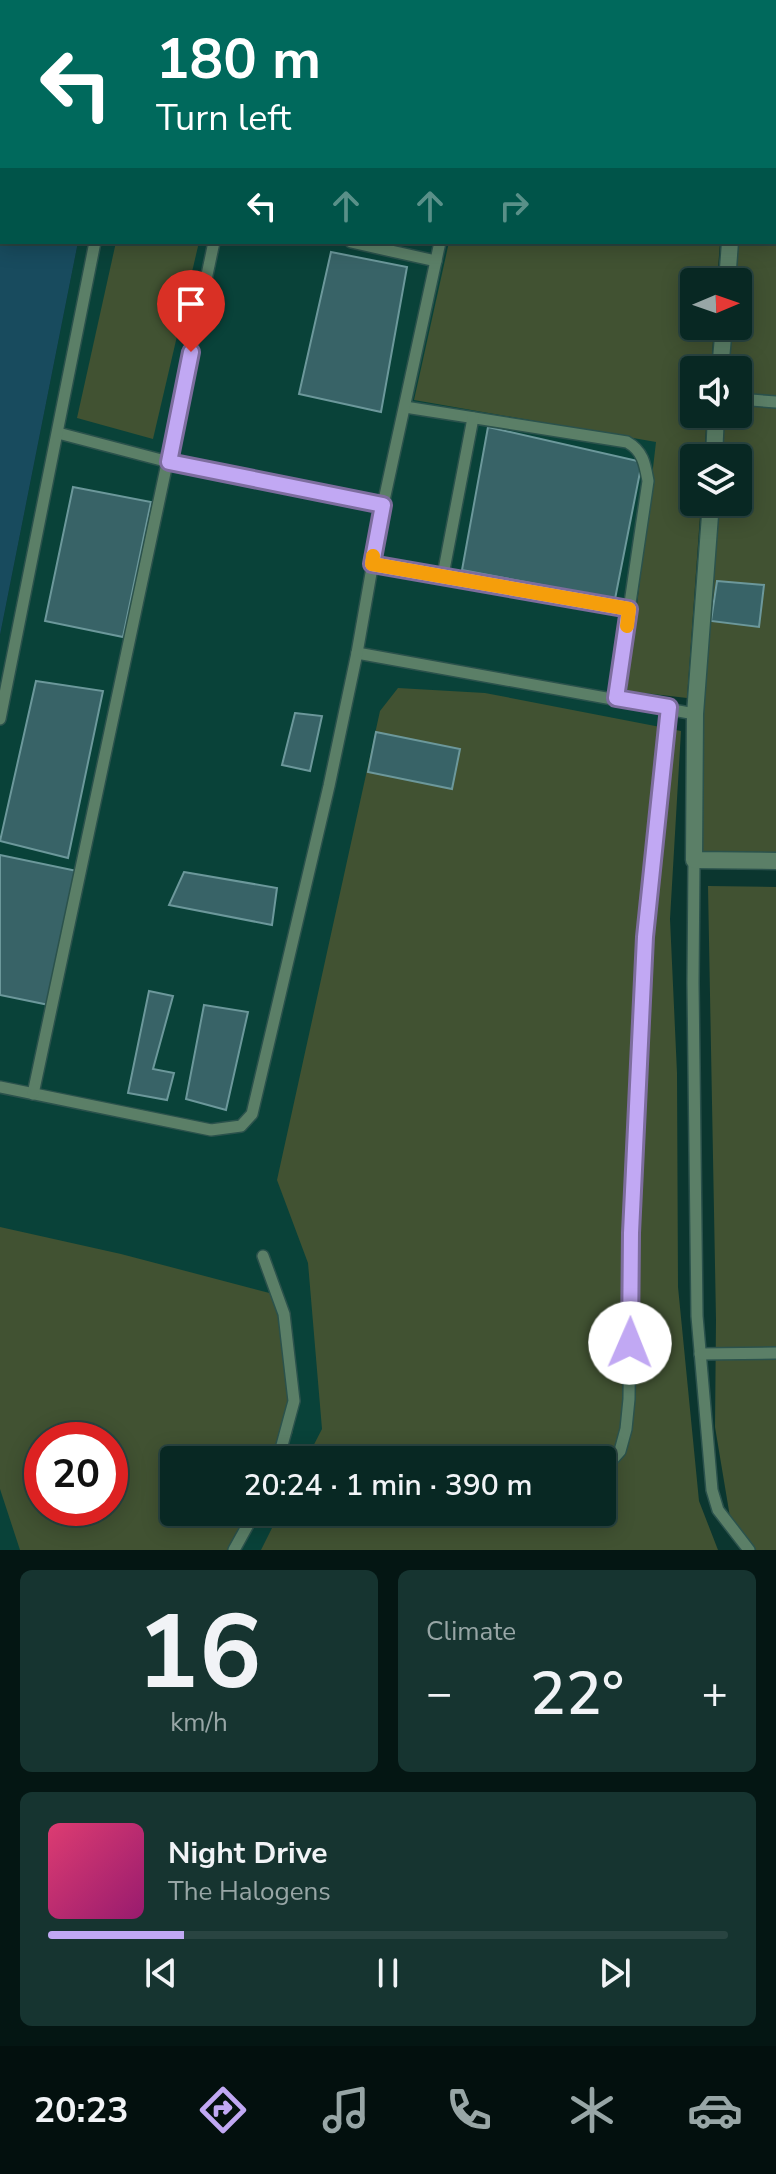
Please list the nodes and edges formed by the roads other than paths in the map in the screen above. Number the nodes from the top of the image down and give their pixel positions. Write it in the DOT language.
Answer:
graph roads {
  1 [pos="95,244"];
  2 [pos="214,244"];
  3 [pos="360,244"];
  4 [pos="440,244"];
  5 [pos="730,244"];
  6 [pos="436,261"];
  7 [pos="728,268"];
  8 [pos="752,400"];
  9 [pos="776,402"];
  10 [pos="405,407"];
  11 [pos="473,418"];
  12 [pos="58,433"];
  13 [pos="169,462"];
  14 [pos="383,505"];
  15 [pos="710,516"];
  16 [pos="372,564"];
  17 [pos="443,575"];
  18 [pos="629,609"];
  19 [pos="357,653"];
  20 [pos="616,698"];
  21 [pos="669,707"];
  22 [pos="695,714"];
  23 [pos="0,719"];
  24 [pos="694,860"];
  25 [pos="776,861"];
  26 [pos="0,1087"];
  27 [pos="33,1094"];
  28 [pos="263,1256"];
  29 [pos="776,1353"];
  30 [pos="700,1354"];
  31 [pos="282,1446"];
  32 [pos="616,1455"];
  33 [pos="247,1526"];
  34 [pos="234,1550"];
  35 [pos="749,1550"];
  1 -- 12 [label="lane"];
  2 -- 13 [label="lane"];
  3 -- 6 [label="lane"];
  4 -- 6 [label="lane"];
  5 -- 7 [label="street"];
  6 -- 10 [label="lane"];
  8 -- 9 [label="lane"];
  10 -- 11 [label="lane"];
  10 -- 14 [label="lane"];
  11 -- 17 [label="lane"];
  11 -- 18 [label="lane"];
  12 -- 13 [label="lane"];
  12 -- 23 [label="lane"];
  13 -- 14 [label="lane"];
  13 -- 27 [label="lane"];
  14 -- 16 [label="lane"];
  15 -- 22 [label="street"];
  16 -- 17 [label="lane"];
  16 -- 19 [label="lane"];
  17 -- 18 [label="lane"];
  18 -- 20 [label="lane"];
  19 -- 20 [label="lane"];
  19 -- 27 [label="lane"];
  20 -- 21 [label="lane"];
  21 -- 22 [label="lane"];
  21 -- 32 [label="lane"];
  22 -- 24 [label="street"];
  24 -- 25 [label="street"];
  24 -- 30 [label="lane"];
  26 -- 27 [label="lane"];
  28 -- 31 [label="lane"];
  29 -- 30 [label="lane"];
  30 -- 35 [label="lane"];
  33 -- 34 [label="lane"];
}
